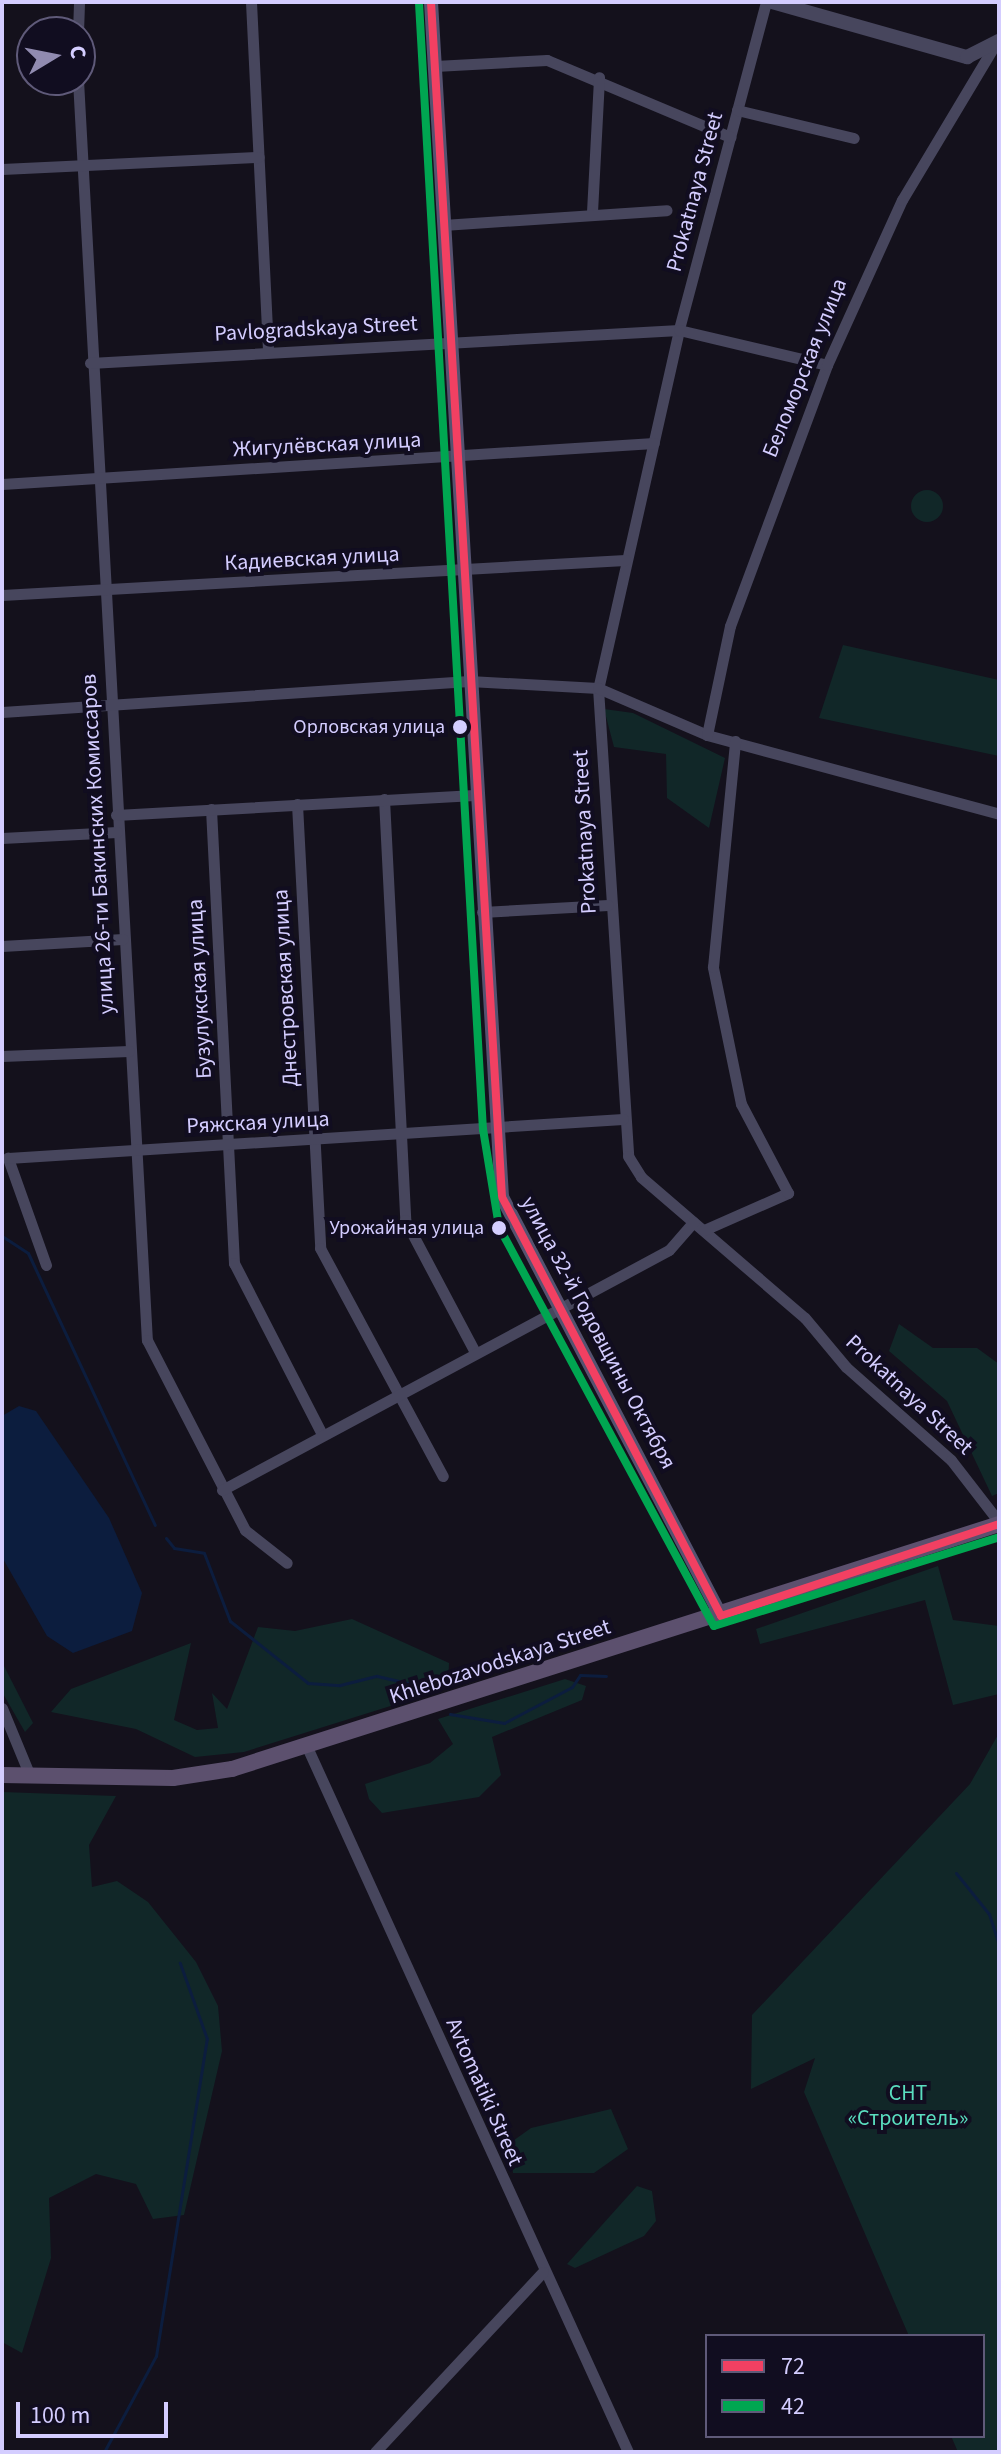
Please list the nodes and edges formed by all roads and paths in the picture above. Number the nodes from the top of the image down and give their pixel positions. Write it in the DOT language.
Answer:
graph roads {
  1 [pos="251,2"];
  2 [pos="431,2"];
  3 [pos="766,2"];
  4 [pos="772,2"];
  5 [pos="996,45"];
  6 [pos="435,66"];
  7 [pos="599,77"];
  8 [pos="78,96"];
  9 [pos="737,110"];
  10 [pos="730,137"];
  11 [pos="854,138"];
  12 [pos="259,157"];
  13 [pos="78,167"];
  14 [pos="2,169"];
  15 [pos="666,210"];
  16 [pos="592,212"];
  17 [pos="443,225"];
  18 [pos="679,330"];
  19 [pos="450,343"];
  20 [pos="268,351"];
  21 [pos="90,363"];
  22 [pos="827,365"];
  23 [pos="654,443"];
  24 [pos="456,459"];
  25 [pos="97,478"];
  26 [pos="2,484"];
  27 [pos="625,560"];
  28 [pos="462,571"];
  29 [pos="105,590"];
  30 [pos="2,595"];
  31 [pos="469,681"];
  32 [pos="598,688"];
  33 [pos="109,702"];
  34 [pos="2,712"];
  35 [pos="707,735"];
  36 [pos="735,741"];
  37 [pos="474,795"];
  38 [pos="384,799"];
  39 [pos="297,804"];
  40 [pos="211,809"];
  41 [pos="999,814"];
  42 [pos="116,815"];
  43 [pos="117,832"];
  44 [pos="2,838"];
  45 [pos="608,905"];
  46 [pos="482,912"];
  47 [pos="123,939"];
  48 [pos="2,946"];
  49 [pos="129,1051"];
  50 [pos="2,1056"];
  51 [pos="623,1119"];
  52 [pos="495,1128"];
  53 [pos="399,1133"];
  54 [pos="313,1142"];
  55 [pos="229,1146"];
  56 [pos="136,1150"];
  57 [pos="5,1158"];
  58 [pos="693,1222"];
  59 [pos="704,1230"];
  60 [pos="46,1265"];
  61 [pos="558,1310"];
  62 [pos="475,1352"];
  63 [pos="399,1394"];
  64 [pos="322,1434"];
  65 [pos="443,1476"];
  66 [pos="222,1490"];
  67 [pos="999,1523"];
  68 [pos="287,1563"];
  69 [pos="721,1616"];
  70 [pos="2,1708"];
  71 [pos="307,1747"];
  72 [pos="2,1775"];
  73 [pos="30,1776"];
  74 [pos="543,2272"];
  75 [pos="375,2452"];
  76 [pos="628,2452"];
  1 -- 12 [label="street"];
  2 -- 6 [label="main road, улица 32-й Годовщины Октября"];
  3 -- 9 [label="street, Prokatnaya Street"];
  4 -- 5 [label="street"];
  5 -- 22 [label="street, Беломорская улица"];
  6 -- 7 [label="street"];
  6 -- 17 [label="main road, улица 32-й Годовщины Октября"];
  7 -- 10 [label="street"];
  7 -- 16 [label="street"];
  8 -- 13 [label="street, улица 26-ти Бакинских Комиссаров"];
  9 -- 10 [label="street, Prokatnaya Street"];
  9 -- 11 [label="street"];
  10 -- 18 [label="street, Prokatnaya Street"];
  12 -- 13 [label="street"];
  12 -- 20 [label="street"];
  13 -- 14 [label="street"];
  13 -- 21 [label="street, улица 26-ти Бакинских Комиссаров"];
  15 -- 16 [label="street"];
  16 -- 17 [label="street"];
  17 -- 19 [label="main road, улица 32-й Годовщины Октября"];
  18 -- 19 [label="street, Pavlogradskaya Street"];
  18 -- 22 [label="street, Pavlogradskaya Street"];
  18 -- 23 [label="street, Prokatnaya Street"];
  19 -- 20 [label="street, Pavlogradskaya Street"];
  19 -- 24 [label="main road, улица 32-й Годовщины Октября"];
  20 -- 21 [label="street, Pavlogradskaya Street"];
  21 -- 25 [label="street, улица 26-ти Бакинских Комиссаров"];
  22 -- 35 [label="street, Беломорская улица"];
  23 -- 24 [label="street, Жигулёвская улица"];
  23 -- 27 [label="street, Prokatnaya Street"];
  24 -- 25 [label="street, Жигулёвская улица"];
  24 -- 28 [label="main road, улица 32-й Годовщины Октября"];
  25 -- 26 [label="street, Жигулёвская улица"];
  25 -- 29 [label="street, улица 26-ти Бакинских Комиссаров"];
  27 -- 28 [label="street, Кадиевская улица"];
  27 -- 32 [label="street, Prokatnaya Street"];
  28 -- 29 [label="street, Кадиевская улица"];
  28 -- 31 [label="main road, улица 32-й Годовщины Октября"];
  29 -- 30 [label="street, Кадиевская улица"];
  29 -- 33 [label="street, улица 26-ти Бакинских Комиссаров"];
  31 -- 32 [label="street"];
  31 -- 33 [label="street"];
  31 -- 37 [label="main road, улица 32-й Годовщины Октября"];
  32 -- 35 [label="street"];
  32 -- 45 [label="street, Prokatnaya Street"];
  33 -- 34 [label="street"];
  33 -- 42 [label="street, улица 26-ти Бакинских Комиссаров"];
  35 -- 36 [label="street"];
  36 -- 41 [label="street"];
  36 -- 59 [label="street"];
  37 -- 38 [label="street"];
  37 -- 46 [label="main road, улица 32-й Годовщины Октября"];
  38 -- 39 [label="street"];
  38 -- 53 [label="street"];
  39 -- 40 [label="street"];
  39 -- 54 [label="street, Днестровская улица"];
  40 -- 42 [label="street"];
  40 -- 55 [label="street, Бузулукская улица"];
  42 -- 43 [label="street, улица 26-ти Бакинских Комиссаров"];
  43 -- 44 [label="street"];
  43 -- 47 [label="street, улица 26-ти Бакинских Комиссаров"];
  45 -- 46 [label="street"];
  45 -- 51 [label="street, Prokatnaya Street"];
  46 -- 52 [label="main road, улица 32-й Годовщины Октября"];
  47 -- 48 [label="street"];
  47 -- 49 [label="street, улица 26-ти Бакинских Комиссаров"];
  49 -- 50 [label="street"];
  49 -- 56 [label="street, улица 26-ти Бакинских Комиссаров"];
  51 -- 52 [label="street, Ряжская улица"];
  51 -- 58 [label="street, Prokatnaya Street"];
  52 -- 53 [label="street, Ряжская улица"];
  52 -- 61 [label="main road, улица 32-й Годовщины Октября"];
  53 -- 54 [label="street, Ряжская улица"];
  53 -- 62 [label="street"];
  54 -- 55 [label="street, Ряжская улица"];
  54 -- 63 [label="street, Днестровская улица"];
  55 -- 56 [label="street, Ряжская улица"];
  55 -- 64 [label="street, Бузулукская улица"];
  56 -- 57 [label="street, Ряжская улица"];
  56 -- 66 [label="street, улица 26-ти Бакинских Комиссаров"];
  57 -- 60 [label="street, Ряжская улица"];
  58 -- 59 [label="street, Prokatnaya Street"];
  58 -- 61 [label="street"];
  59 -- 67 [label="street, Prokatnaya Street"];
  61 -- 62 [label="street"];
  61 -- 69 [label="main road, улица 32-й Годовщины Октября"];
  62 -- 63 [label="street"];
  63 -- 64 [label="street"];
  63 -- 65 [label="street, Днестровская улица"];
  64 -- 66 [label="street"];
  66 -- 68 [label="street, улица 26-ти Бакинских Комиссаров"];
  67 -- 69 [label="main road, Khlebozavodskaya Street"];
  69 -- 71 [label="main road, Khlebozavodskaya Street"];
  70 -- 73 [label="street"];
  71 -- 73 [label="main road, Khlebozavodskaya Street"];
  71 -- 74 [label="street, Avtomatiki Street"];
  72 -- 73 [label="main road, Khlebozavodskaya Street"];
  74 -- 75 [label="street"];
  74 -- 76 [label="street, Avtomatiki Street"];
}
